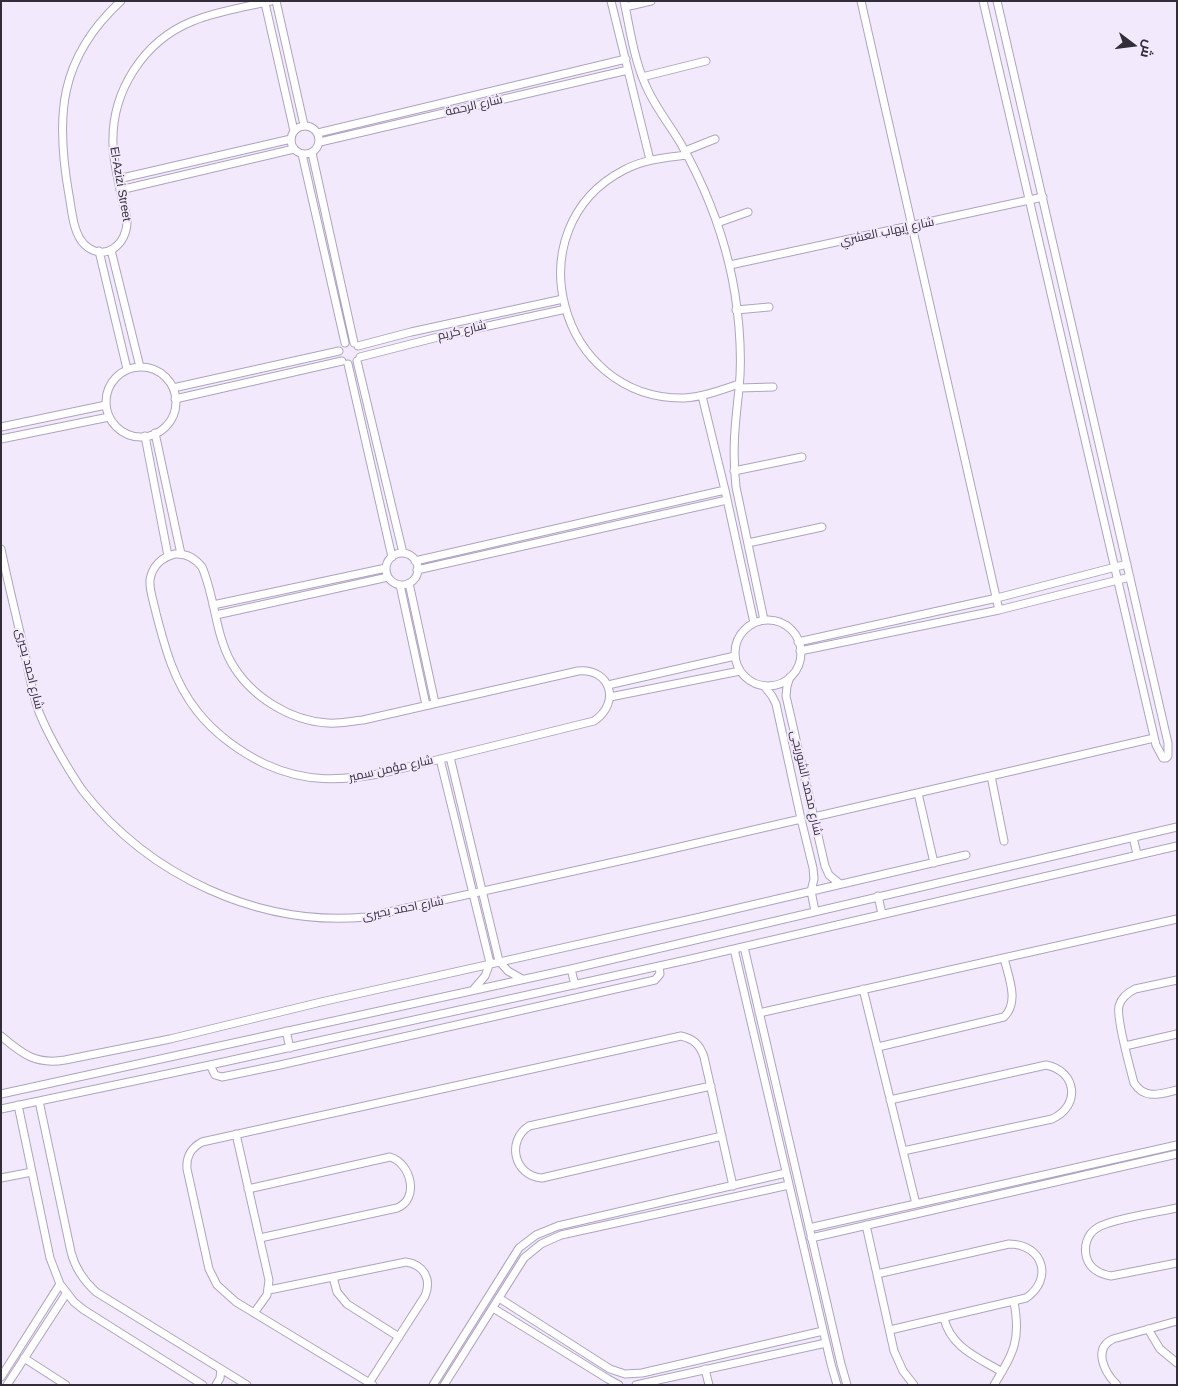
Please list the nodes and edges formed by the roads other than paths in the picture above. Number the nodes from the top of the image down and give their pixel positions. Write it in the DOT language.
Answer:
graph roads {
  1 [pos="121,1"];
  2 [pos="276,1"];
  3 [pos="612,1"];
  4 [pos="651,1"];
  5 [pos="861,1"];
  6 [pos="983,1"];
  7 [pos="997,1"];
  8 [pos="268,2"];
  9 [pos="625,4"];
  10 [pos="626,60"];
  11 [pos="706,61"];
  12 [pos="628,70"];
  13 [pos="642,78"];
  14 [pos="304,125"];
  15 [pos="294,131"];
  16 [pos="318,133"];
  17 [pos="291,139"];
  18 [pos="715,139"];
  19 [pos="320,142"];
  20 [pos="294,149"];
  21 [pos="312,153"];
  22 [pos="686,153"];
  23 [pos="302,154"];
  24 [pos="650,160"];
  25 [pos="118,179"];
  26 [pos="120,190"];
  27 [pos="1043,197"];
  28 [pos="1030,200"];
  29 [pos="748,212"];
  30 [pos="717,223"];
  31 [pos="912,226"];
  32 [pos="111,250"];
  33 [pos="99,251"];
  34 [pos="730,265"];
  35 [pos="563,299"];
  36 [pos="769,307"];
  37 [pos="566,309"];
  38 [pos="507,310"];
  39 [pos="736,310"];
  40 [pos="510,321"];
  41 [pos="345,344"];
  42 [pos="356,345"];
  43 [pos="339,351"];
  44 [pos="358,359"];
  45 [pos="345,362"];
  46 [pos="140,366"];
  47 [pos="127,369"];
  48 [pos="739,386"];
  49 [pos="773,387"];
  50 [pos="173,388"];
  51 [pos="702,396"];
  52 [pos="175,399"];
  53 [pos="106,405"];
  54 [pos="109,417"];
  55 [pos="1,427"];
  56 [pos="155,433"];
  57 [pos="145,436"];
  58 [pos="1,439"];
  59 [pos="802,457"];
  60 [pos="734,471"];
  61 [pos="725,490"];
  62 [pos="727,500"];
  63 [pos="822,527"];
  64 [pos="748,543"];
  65 [pos="1,550"];
  66 [pos="403,553"];
  67 [pos="181,554"];
  68 [pos="168,556"];
  69 [pos="392,557"];
  70 [pos="415,561"];
  71 [pos="1126,564"];
  72 [pos="1115,567"];
  73 [pos="386,568"];
  74 [pos="417,570"];
  75 [pos="388,576"];
  76 [pos="1130,577"];
  77 [pos="1118,580"];
  78 [pos="409,583"];
  79 [pos="400,584"];
  80 [pos="997,598"];
  81 [pos="213,605"];
  82 [pos="999,610"];
  83 [pos="216,615"];
  84 [pos="764,620"];
  85 [pos="754,623"];
  86 [pos="798,642"];
  87 [pos="800,651"];
  88 [pos="735,656"];
  89 [pos="740,671"];
  90 [pos="790,677"];
  91 [pos="608,685"];
  92 [pos="764,686"];
  93 [pos="610,697"];
  94 [pos="435,703"];
  95 [pos="426,705"];
  96 [pos="1154,738"];
  97 [pos="450,757"];
  98 [pos="440,759"];
  99 [pos="991,776"];
  100 [pos="918,793"];
  101 [pos="801,818"];
  102 [pos="814,818"];
  103 [pos="1177,827"];
  104 [pos="1133,837"];
  105 [pos="1004,841"];
  106 [pos="1177,846"];
  107 [pos="1137,854"];
  108 [pos="966,855"];
  109 [pos="934,863"];
  110 [pos="840,884"];
  111 [pos="811,891"];
  112 [pos="483,892"];
  113 [pos="473,894"];
  114 [pos="878,896"];
  115 [pos="815,911"];
  116 [pos="882,914"];
  117 [pos="1177,919"];
  118 [pos="744,947"];
  119 [pos="734,949"];
  120 [pos="1004,958"];
  121 [pos="499,961"];
  122 [pos="490,963"];
  123 [pos="659,966"];
  124 [pos="571,969"];
  125 [pos="522,979"];
  126 [pos="1177,980"];
  127 [pos="575,985"];
  128 [pos="864,989"];
  129 [pos="472,991"];
  130 [pos="759,1013"];
  131 [pos="286,1032"];
  132 [pos="1177,1034"];
  133 [pos="1,1036"];
  134 [pos="1126,1046"];
  135 [pos="878,1047"];
  136 [pos="290,1048"];
  137 [pos="210,1065"];
  138 [pos="120,1069"];
  139 [pos="123,1083"];
  140 [pos="711,1086"];
  141 [pos="1177,1090"];
  142 [pos="1,1094"];
  143 [pos="890,1100"];
  144 [pos="39,1101"];
  145 [pos="18,1105"];
  146 [pos="1,1109"];
  147 [pos="236,1134"];
  148 [pos="722,1136"];
  149 [pos="1177,1145"];
  150 [pos="903,1151"];
  151 [pos="1143,1153"];
  152 [pos="1177,1154"];
  153 [pos="1145,1162"];
  154 [pos="32,1172"];
  155 [pos="786,1173"];
  156 [pos="1,1178"];
  157 [pos="1009,1183"];
  158 [pos="789,1185"];
  159 [pos="733,1186"];
  160 [pos="248,1189"];
  161 [pos="1011,1192"];
  162 [pos="916,1204"];
  163 [pos="1177,1208"];
  164 [pos="866,1225"];
  165 [pos="809,1228"];
  166 [pos="260,1238"];
  167 [pos="811,1238"];
  168 [pos="1177,1262"];
  169 [pos="877,1274"];
  170 [pos="333,1277"];
  171 [pos="60,1284"];
  172 [pos="268,1290"];
  173 [pos="66,1294"];
  174 [pos="499,1298"];
  175 [pos="1014,1302"];
  176 [pos="493,1308"];
  177 [pos="254,1313"];
  178 [pos="944,1318"];
  179 [pos="1177,1321"];
  180 [pos="1148,1329"];
  181 [pos="890,1330"];
  182 [pos="823,1331"];
  183 [pos="399,1337"];
  184 [pos="826,1343"];
  185 [pos="24,1358"];
  186 [pos="1177,1363"];
  187 [pos="221,1368"];
  188 [pos="705,1369"];
  189 [pos="1002,1372"];
  190 [pos="1,1377"];
  191 [pos="371,1384"];
  192 [pos="7,1385"];
  193 [pos="66,1385"];
  194 [pos="203,1385"];
  195 [pos="216,1385"];
  196 [pos="246,1385"];
  197 [pos="432,1385"];
  198 [pos="444,1385"];
  199 [pos="619,1385"];
  200 [pos="636,1385"];
  201 [pos="709,1385"];
  202 [pos="837,1385"];
  203 [pos="848,1385"];
  204 [pos="914,1385"];
  205 [pos="994,1385"];
  206 [pos="1117,1385"];
  1 -- 33 [label="street"];
  2 -- 14 [label="street"];
  3 -- 10 [label="street"];
  4 -- 9 [label="street"];
  5 -- 31 [label="street"];
  6 -- 28 [label="street"];
  7 -- 27 [label="street"];
  8 -- 15 [label="street"];
  8 -- 25 [label="street, El-Azizi Street"];
  9 -- 13 [label="street"];
  10 -- 12 [label="street"];
  10 -- 16 [label="street, شارع الرحمة"];
  11 -- 13 [label="street"];
  12 -- 19 [label="street, شارع الرحمة"];
  12 -- 24 [label="street"];
  13 -- 22 [label="street"];
  14 -- 15 [label="street"];
  14 -- 16 [label="street"];
  15 -- 17 [label="street"];
  16 -- 19 [label="street"];
  17 -- 20 [label="street"];
  17 -- 25 [label="street"];
  18 -- 22 [label="street"];
  19 -- 21 [label="street"];
  20 -- 23 [label="street"];
  20 -- 26 [label="street"];
  21 -- 23 [label="street"];
  21 -- 42 [label="street"];
  22 -- 24 [label="street"];
  22 -- 30 [label="street"];
  23 -- 41 [label="street"];
  24 -- 35 [label="street"];
  25 -- 26 [label="street, El-Azizi Street"];
  26 -- 32 [label="street, El-Azizi Street"];
  27 -- 28 [label="street, شارع إيهاب العشري"];
  27 -- 71 [label="street"];
  28 -- 31 [label="street, شارع إيهاب العشري"];
  28 -- 72 [label="street"];
  29 -- 30 [label="street"];
  30 -- 34 [label="street"];
  31 -- 34 [label="street, شارع إيهاب العشري"];
  31 -- 80 [label="street"];
  32 -- 33 [label="street"];
  32 -- 46 [label="street"];
  33 -- 47 [label="street"];
  34 -- 39 [label="street"];
  35 -- 37 [label="street"];
  35 -- 38 [label="street, شارع كريم"];
  36 -- 39 [label="street"];
  37 -- 40 [label="street, شارع كريم"];
  37 -- 51 [label="street"];
  38 -- 40 [label="street"];
  38 -- 42 [label="street, شارع كريم"];
  39 -- 48 [label="street"];
  40 -- 44 [label="street, شارع كريم"];
  41 -- 42 [label="street"];
  41 -- 43 [label="street"];
  42 -- 44 [label="street"];
  43 -- 45 [label="street"];
  43 -- 50 [label="street"];
  44 -- 45 [label="street"];
  44 -- 66 [label="street"];
  45 -- 52 [label="street"];
  45 -- 69 [label="street"];
  46 -- 47 [label="street"];
  46 -- 50 [label="street"];
  47 -- 53 [label="street"];
  48 -- 49 [label="street"];
  48 -- 51 [label="street"];
  48 -- 60 [label="street"];
  50 -- 52 [label="street"];
  51 -- 61 [label="street"];
  52 -- 56 [label="street"];
  53 -- 54 [label="street"];
  53 -- 55 [label="street"];
  54 -- 57 [label="street"];
  54 -- 58 [label="street"];
  56 -- 57 [label="street"];
  56 -- 67 [label="street"];
  57 -- 68 [label="street"];
  59 -- 60 [label="street"];
  60 -- 64 [label="street"];
  61 -- 62 [label="street"];
  61 -- 70 [label="street"];
  62 -- 74 [label="street"];
  62 -- 85 [label="street"];
  63 -- 64 [label="street"];
  64 -- 84 [label="street"];
  65 -- 113 [label="street, شارع احمد بحيرى"];
  66 -- 69 [label="street"];
  66 -- 70 [label="street"];
  67 -- 68 [label="street"];
  67 -- 81 [label="street"];
  68 -- 98 [label="street, شارع مؤمن سمير"];
  69 -- 73 [label="street"];
  70 -- 74 [label="street"];
  71 -- 72 [label="street"];
  71 -- 76 [label="street"];
  72 -- 77 [label="street"];
  72 -- 80 [label="street"];
  73 -- 75 [label="street"];
  73 -- 81 [label="street"];
  74 -- 78 [label="street"];
  75 -- 79 [label="street"];
  75 -- 83 [label="street"];
  76 -- 77 [label="street"];
  76 -- 96 [label="street"];
  77 -- 82 [label="street"];
  77 -- 96 [label="street"];
  78 -- 79 [label="street"];
  78 -- 94 [label="street"];
  79 -- 95 [label="street"];
  80 -- 82 [label="street"];
  80 -- 86 [label="street"];
  81 -- 83 [label="street"];
  82 -- 87 [label="street"];
  83 -- 95 [label="street"];
  84 -- 85 [label="street"];
  84 -- 86 [label="street"];
  85 -- 88 [label="street"];
  86 -- 87 [label="street"];
  87 -- 90 [label="street"];
  88 -- 89 [label="street"];
  88 -- 91 [label="street"];
  89 -- 92 [label="street"];
  89 -- 93 [label="street"];
  90 -- 92 [label="street"];
  90 -- 102 [label="street, شارع محمد الشوربجى"];
  91 -- 93 [label="street"];
  91 -- 94 [label="street"];
  92 -- 101 [label="street, شارع محمد الشوربجى"];
  93 -- 97 [label="street, شارع مؤمن سمير"];
  94 -- 95 [label="street"];
  96 -- 99 [label="street"];
  97 -- 98 [label="street, شارع مؤمن سمير"];
  97 -- 112 [label="street"];
  98 -- 113 [label="street"];
  99 -- 100 [label="street"];
  99 -- 105 [label="street"];
  100 -- 102 [label="street"];
  100 -- 109 [label="street"];
  101 -- 111 [label="street, شارع محمد الشوربجى"];
  101 -- 112 [label="street, شارع احمد بحيرى"];
  102 -- 110 [label="street, شارع محمد الشوربجى"];
  103 -- 104 [label="street"];
  104 -- 107 [label="street"];
  104 -- 114 [label="street"];
  106 -- 107 [label="street"];
  107 -- 116 [label="street"];
  108 -- 109 [label="street"];
  109 -- 110 [label="street"];
  110 -- 111 [label="street"];
  111 -- 115 [label="street, شارع محمد الشوربجى"];
  111 -- 121 [label="street"];
  112 -- 113 [label="street, شارع احمد بحيرى"];
  112 -- 121 [label="street"];
  113 -- 122 [label="street"];
  114 -- 115 [label="street"];
  114 -- 116 [label="street"];
  115 -- 124 [label="street"];
  116 -- 118 [label="street"];
  117 -- 120 [label="street"];
  118 -- 119 [label="street"];
  118 -- 130 [label="street"];
  119 -- 123 [label="street"];
  119 -- 155 [label="street"];
  120 -- 128 [label="street"];
  120 -- 135 [label="street"];
  121 -- 122 [label="street"];
  121 -- 125 [label="street"];
  122 -- 129 [label="street"];
  122 -- 133 [label="street"];
  123 -- 127 [label="street"];
  123 -- 137 [label="street"];
  124 -- 125 [label="street"];
  124 -- 127 [label="street"];
  125 -- 129 [label="street"];
  126 -- 134 [label="street"];
  127 -- 136 [label="street"];
  128 -- 130 [label="street"];
  128 -- 135 [label="street"];
  129 -- 131 [label="street"];
  130 -- 165 [label="street"];
  131 -- 136 [label="street"];
  131 -- 138 [label="street"];
  132 -- 134 [label="street"];
  134 -- 141 [label="street"];
  135 -- 143 [label="street"];
  136 -- 137 [label="street"];
  137 -- 139 [label="street"];
  138 -- 139 [label="street"];
  138 -- 142 [label="street"];
  139 -- 144 [label="street"];
  140 -- 147 [label="street"];
  140 -- 148 [label="street"];
  140 -- 148 [label="street"];
  143 -- 150 [label="street"];
  143 -- 150 [label="street"];
  144 -- 145 [label="street"];
  144 -- 187 [label="street"];
  145 -- 146 [label="street"];
  145 -- 154 [label="street"];
  147 -- 160 [label="street"];
  147 -- 177 [label="street"];
  148 -- 159 [label="street"];
  149 -- 151 [label="street"];
  150 -- 162 [label="street"];
  151 -- 153 [label="street"];
  151 -- 157 [label="street"];
  152 -- 153 [label="street"];
  153 -- 161 [label="street"];
  154 -- 156 [label="street"];
  154 -- 171 [label="street"];
  155 -- 158 [label="street"];
  155 -- 159 [label="street"];
  157 -- 161 [label="street"];
  157 -- 162 [label="street"];
  158 -- 174 [label="street"];
  158 -- 182 [label="street"];
  159 -- 197 [label="street"];
  160 -- 166 [label="street"];
  160 -- 166 [label="street"];
  161 -- 164 [label="street"];
  162 -- 165 [label="street"];
  163 -- 168 [label="street"];
  164 -- 167 [label="street"];
  164 -- 169 [label="street"];
  165 -- 167 [label="street"];
  166 -- 172 [label="street"];
  167 -- 203 [label="street"];
  169 -- 175 [label="street"];
  169 -- 181 [label="street"];
  170 -- 172 [label="street"];
  170 -- 183 [label="street"];
  170 -- 183 [label="street"];
  171 -- 173 [label="street"];
  171 -- 190 [label="street"];
  172 -- 177 [label="street"];
  173 -- 185 [label="street"];
  173 -- 194 [label="street"];
  174 -- 176 [label="street"];
  174 -- 182 [label="street"];
  175 -- 178 [label="street"];
  175 -- 189 [label="street"];
  176 -- 198 [label="street"];
  176 -- 199 [label="street"];
  177 -- 191 [label="street"];
  178 -- 181 [label="street"];
  178 -- 189 [label="street"];
  179 -- 180 [label="street"];
  180 -- 186 [label="street"];
  180 -- 206 [label="street"];
  181 -- 204 [label="street"];
  182 -- 184 [label="street"];
  183 -- 191 [label="street"];
  184 -- 188 [label="street"];
  184 -- 202 [label="street"];
  185 -- 192 [label="street"];
  185 -- 193 [label="street"];
  187 -- 195 [label="street"];
  187 -- 196 [label="street"];
  188 -- 200 [label="street"];
  188 -- 201 [label="street"];
  189 -- 205 [label="street"];
}
